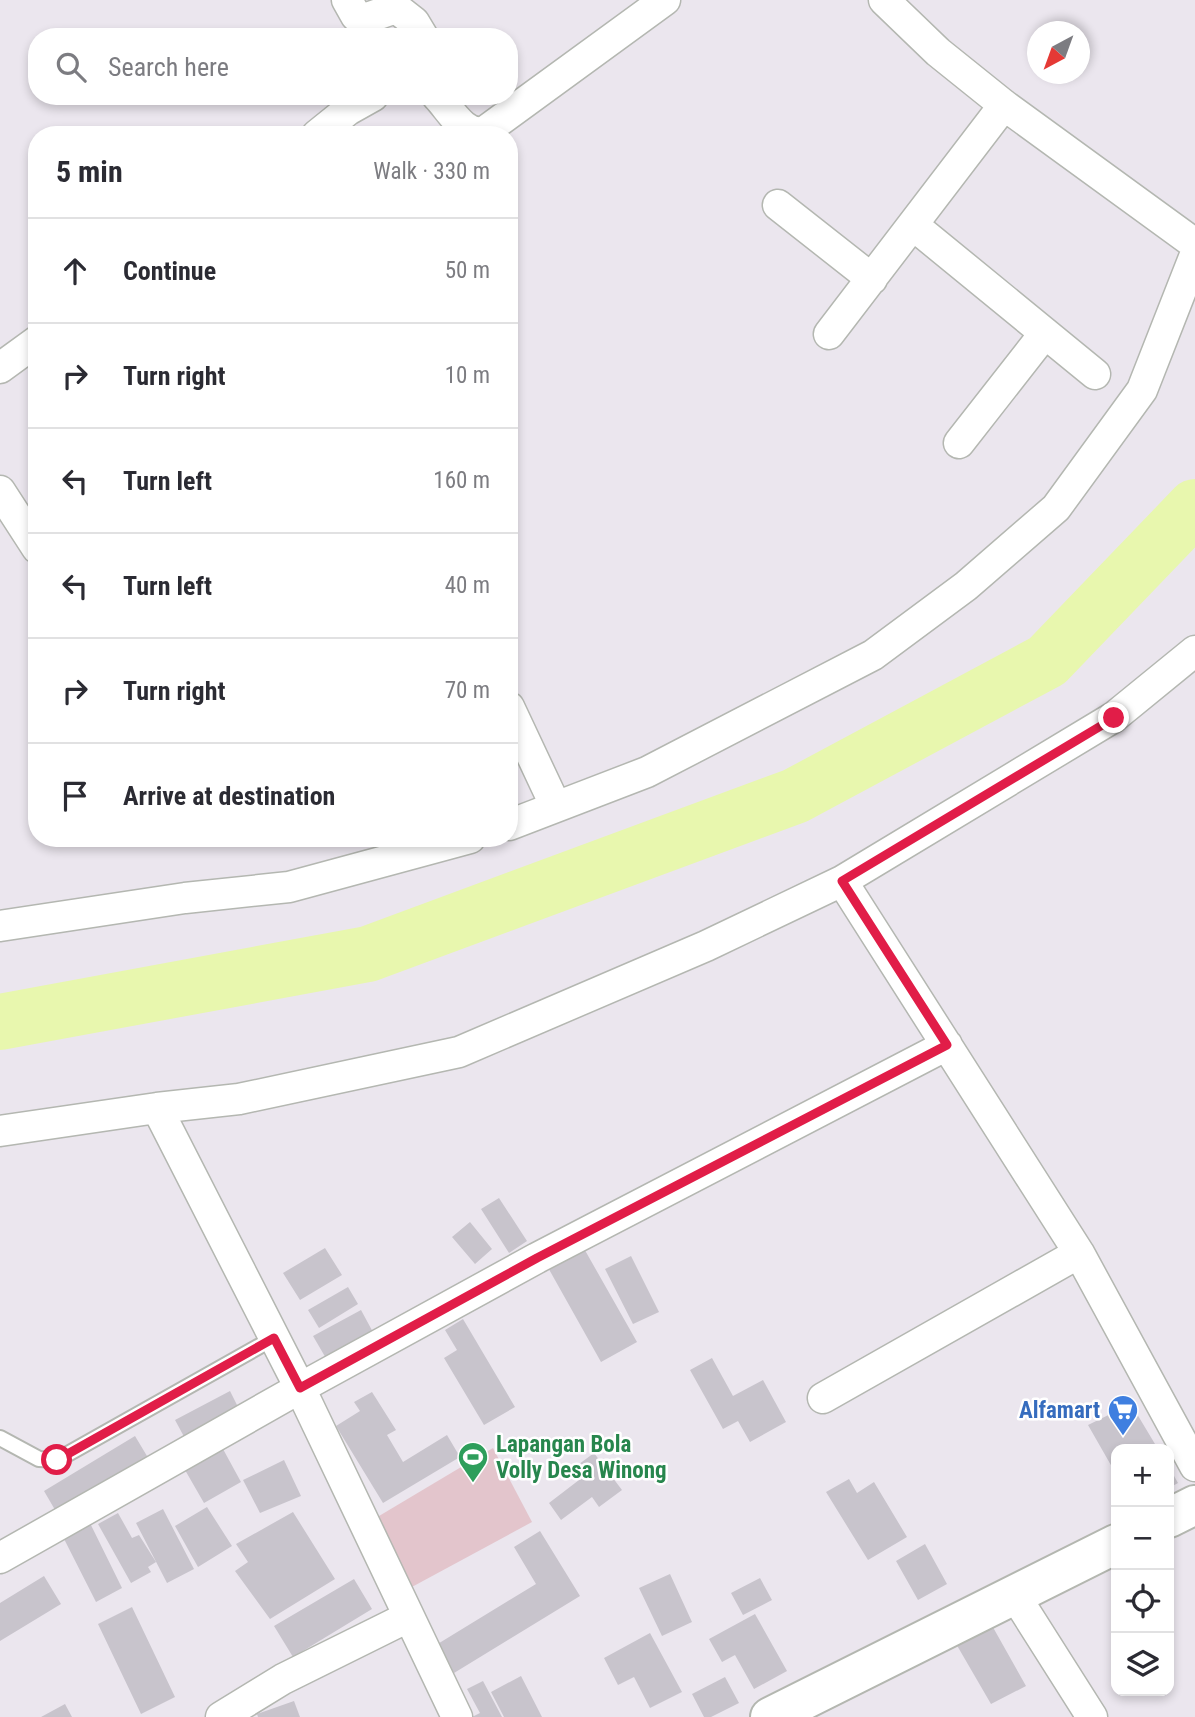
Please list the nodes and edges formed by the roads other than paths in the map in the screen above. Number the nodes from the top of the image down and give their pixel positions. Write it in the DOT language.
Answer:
graph roads {
  1 [pos="347,0"];
  2 [pos="665,0"];
  3 [pos="884,0"];
  4 [pos="418,28"];
  5 [pos="357,105"];
  6 [pos="445,105"];
  7 [pos="1004,105"];
  8 [pos="328,126"];
  9 [pos="464,126"];
  10 [pos="492,126"];
  11 [pos="778,205"];
  12 [pos="913,225"];
  13 [pos="1195,244"];
  14 [pos="1195,255"];
  15 [pos="872,279"];
  16 [pos="1045,333"];
  17 [pos="829,334"];
  18 [pos="28,348"];
  19 [pos="0,368"];
  20 [pos="1096,374"];
  21 [pos="959,443"];
  22 [pos="0,491"];
  23 [pos="28,534"];
  24 [pos="1195,650"];
  25 [pos="518,726"];
  26 [pos="556,807"];
  27 [pos="518,822"];
  28 [pos="437,847"];
  29 [pos="842,881"];
  30 [pos="0,926"];
  31 [pos="947,1045"];
  32 [pos="157,1108"];
  33 [pos="0,1131"];
  34 [pos="1079,1252"];
  35 [pos="274,1338"];
  36 [pos="300,1388"];
  37 [pos="823,1398"];
  38 [pos="0,1438"];
  39 [pos="1195,1466"];
  40 [pos="1195,1505"];
  41 [pos="1174,1516"];
  42 [pos="1111,1546"];
  43 [pos="0,1558"];
  44 [pos="1014,1594"];
  45 [pos="408,1617"];
  46 [pos="221,1717"];
  47 [pos="457,1717"];
  48 [pos="770,1717"];
  49 [pos="1092,1717"];
  1 -- 4 [label="street"];
  2 -- 10 [label="street"];
  3 -- 7 [label="street"];
  5 -- 8 [label="street"];
  6 -- 9 [label="street"];
  7 -- 12 [label="street"];
  7 -- 13 [label="street"];
  11 -- 15 [label="street"];
  12 -- 15 [label="street"];
  12 -- 16 [label="street"];
  14 -- 26 [label="street"];
  15 -- 17 [label="street"];
  16 -- 20 [label="street"];
  16 -- 21 [label="street"];
  18 -- 19 [label="street"];
  22 -- 23 [label="street"];
  24 -- 29 [label="street"];
  25 -- 26 [label="street"];
  26 -- 27 [label="street"];
  28 -- 30 [label="street"];
  29 -- 31 [label="street"];
  29 -- 32 [label="street"];
  31 -- 34 [label="street"];
  31 -- 36 [label="street"];
  32 -- 33 [label="street"];
  32 -- 35 [label="street"];
  34 -- 37 [label="street"];
  34 -- 39 [label="street"];
  35 -- 36 [label="street"];
  35 -- 38 [label="lane"];
  36 -- 43 [label="street"];
  36 -- 45 [label="street"];
  40 -- 41 [label="street"];
  42 -- 44 [label="street"];
  44 -- 48 [label="street"];
  44 -- 49 [label="street"];
  45 -- 46 [label="street"];
  45 -- 47 [label="street"];
}
